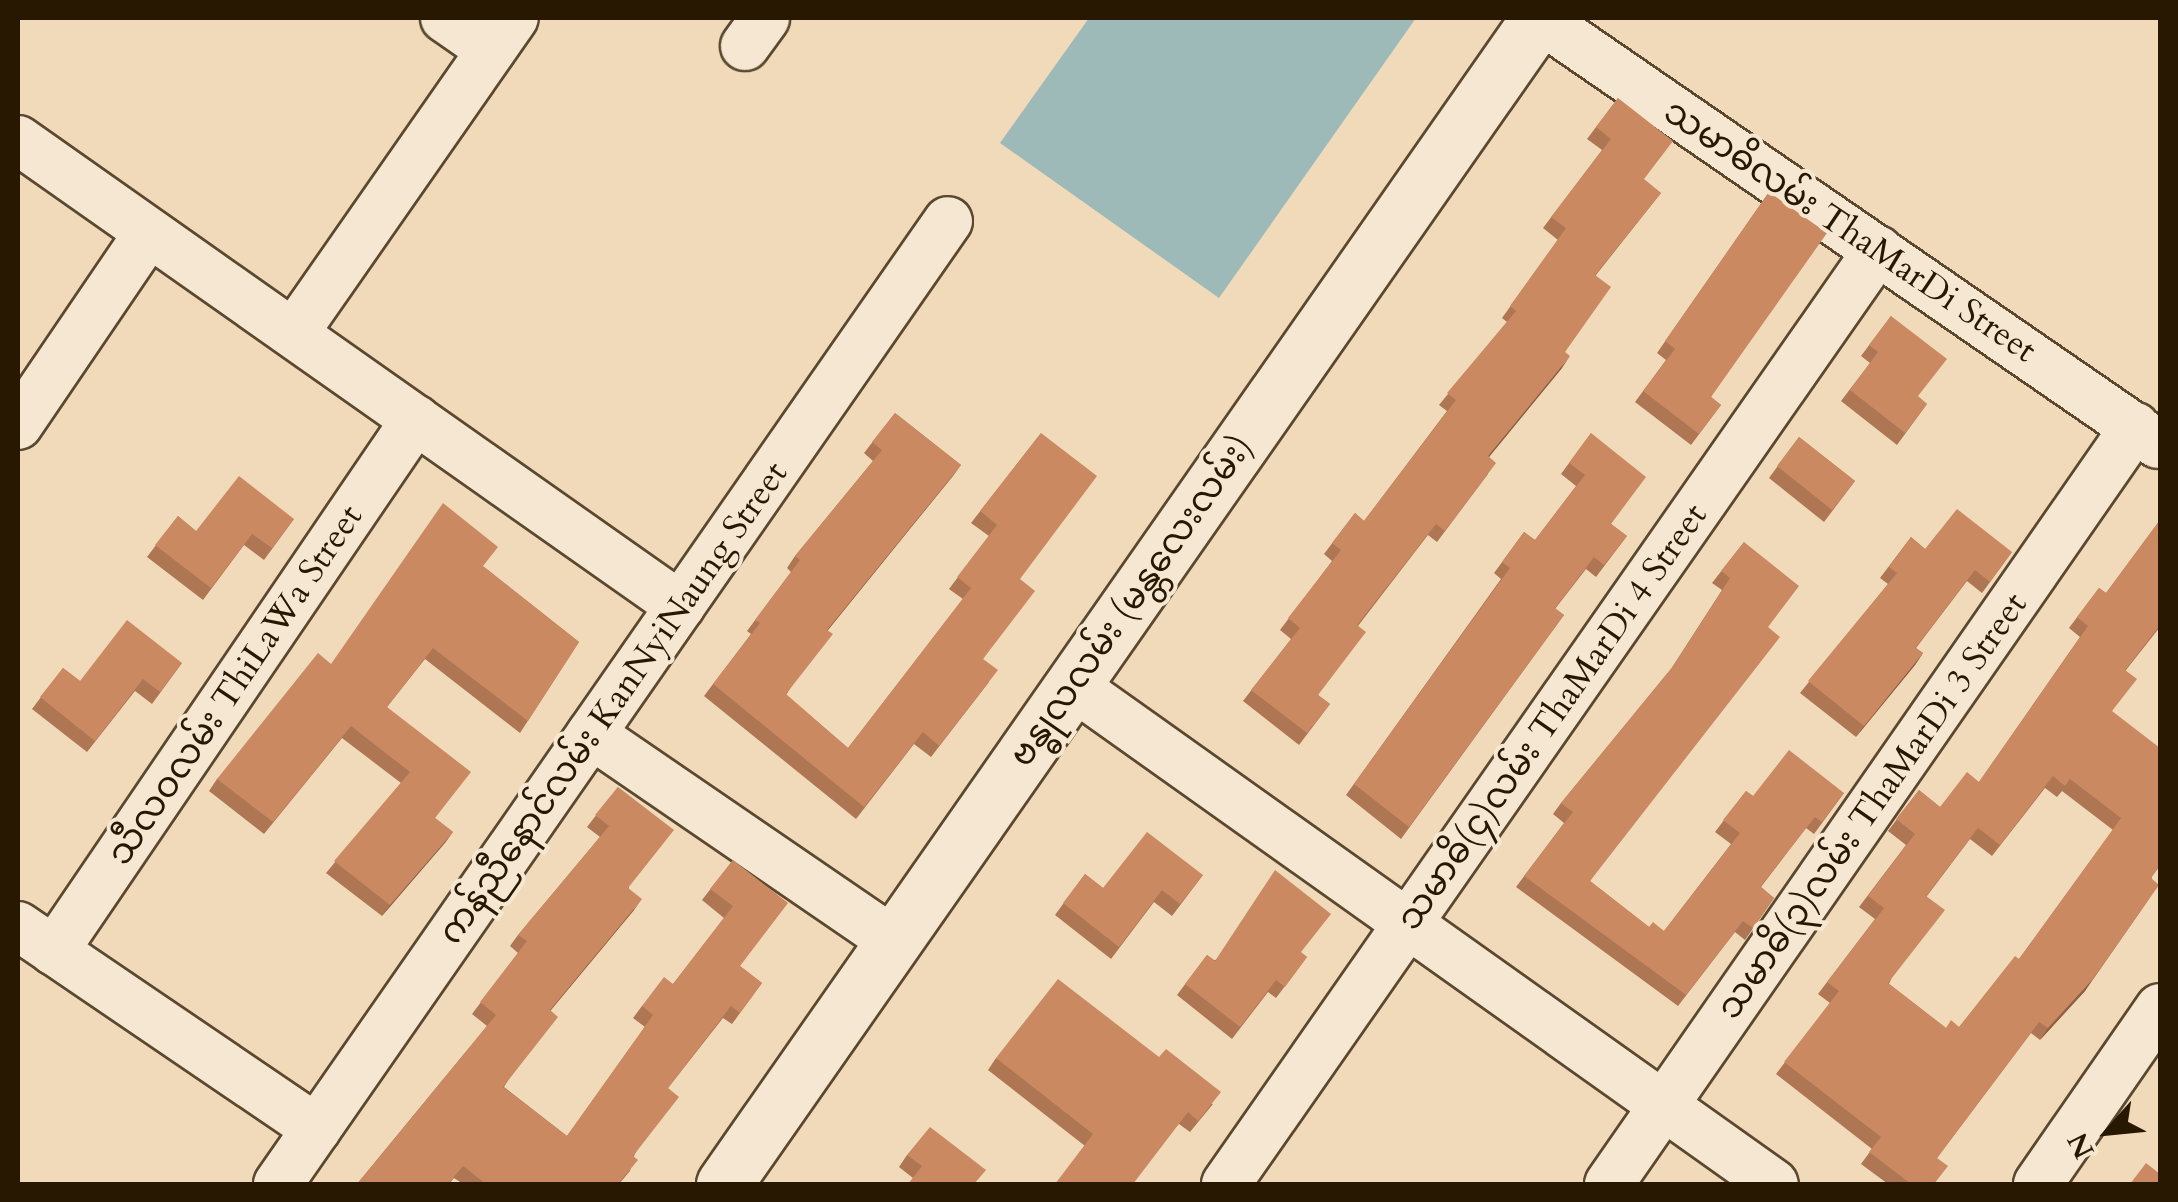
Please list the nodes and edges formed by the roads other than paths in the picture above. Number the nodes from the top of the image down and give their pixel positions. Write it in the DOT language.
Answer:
graph roads {
  1 [pos="445,18"];
  2 [pos="1539,18"];
  3 [pos="503,34"];
  4 [pos="18,140"];
  5 [pos="948,221"];
  6 [pos="148,234"];
  7 [pos="1878,250"];
  8 [pos="294,332"];
  9 [pos="416,419"];
  10 [pos="18,425"];
  11 [pos="2148,436"];
  12 [pos="680,606"];
  13 [pos="1072,685"];
  14 [pos="591,734"];
  15 [pos="1408,924"];
  16 [pos="36,938"];
  17 [pos="892,942"];
  18 [pos="2160,1008"];
  19 [pos="1664,1106"];
  20 [pos="317,1129"];
  21 [pos="278,1184"];
  22 [pos="724,1184"];
  23 [pos="1226,1184"];
  24 [pos="1609,1184"];
  25 [pos="1774,1184"];
  26 [pos="2038,1184"];
  1 -- 3 [label="street"];
  2 -- 7 [label="street, သမာဓိလမ်း ThaMarDi Street"];
  2 -- 13 [label="street, ဗန္ဓုလလမ်း (မန္တလေးလမ်း)"];
  3 -- 8 [label="street"];
  4 -- 6 [label="street"];
  5 -- 12 [label="street, ကန်ညီနောင်လမ်း KanNyiNaung Street"];
  6 -- 8 [label="street"];
  6 -- 10 [label="street"];
  7 -- 11 [label="street, သမာဓိလမ်း ThaMarDi Street"];
  7 -- 15 [label="street, သမာဓိ(၄)လမ်း ThaMarDi 4 Street"];
  8 -- 9 [label="street"];
  9 -- 12 [label="street"];
  9 -- 16 [label="street, သီလဝလမ်း ThiLaWa Street"];
  11 -- 19 [label="street, သမာဓိ(၃)လမ်း ThaMarDi 3 Street"];
  12 -- 14 [label="street, ကန်ညီနောင်လမ်း KanNyiNaung Street"];
  13 -- 15 [label="street"];
  13 -- 17 [label="street, ဗန္ဓုလလမ်း (မန္တလေးလမ်း)"];
  14 -- 17 [label="street"];
  14 -- 20 [label="street, ကန်ညီနောင်လမ်း KanNyiNaung Street"];
  15 -- 19 [label="street"];
  15 -- 23 [label="street, သမာဓိ(၄)လမ်း ThaMarDi 4 Street"];
  16 -- 20 [label="street"];
  17 -- 22 [label="street, ဗန္ဓုလလမ်း (မန္တလေးလမ်း)"];
  18 -- 26 [label="street"];
  19 -- 24 [label="street, သမာဓိ(၃)လမ်း ThaMarDi 3 Street"];
  19 -- 25 [label="street"];
  20 -- 21 [label="street, ကန်ညီနောင်လမ်း KanNyiNaung Street"];
}
